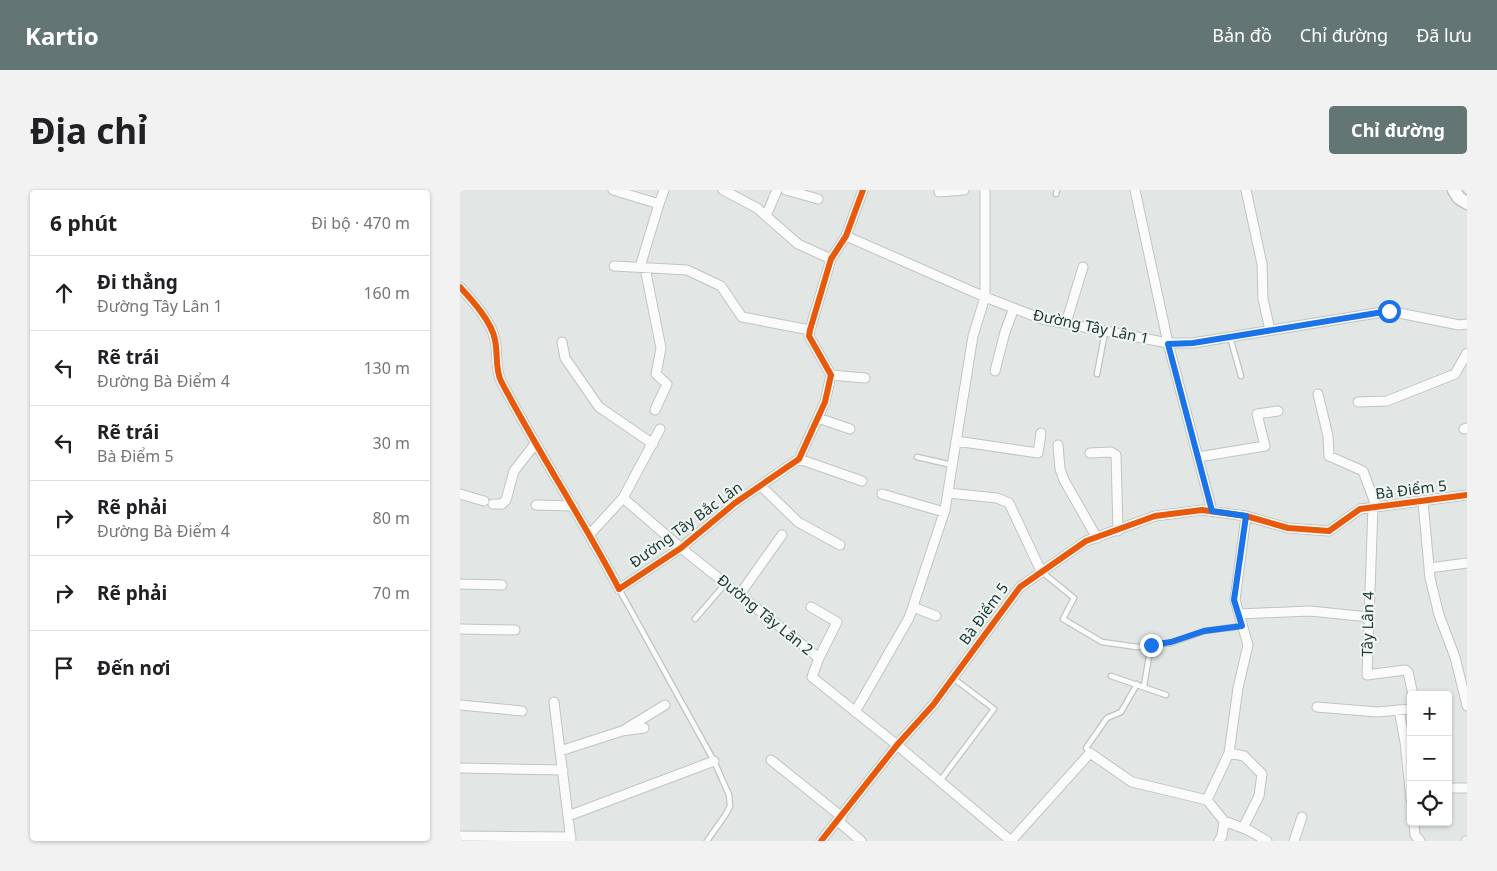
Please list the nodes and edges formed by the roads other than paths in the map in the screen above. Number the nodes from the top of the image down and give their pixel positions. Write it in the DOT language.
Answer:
graph roads {
  1 [pos="613,190"];
  2 [pos="664,190"];
  3 [pos="723,190"];
  4 [pos="777,190"];
  5 [pos="786,190"];
  6 [pos="863,190"];
  7 [pos="964,190"];
  8 [pos="985,190"];
  9 [pos="1135,190"];
  10 [pos="1246,190"];
  11 [pos="1454,190"];
  12 [pos="939,192"];
  13 [pos="818,199"];
  14 [pos="1467,203"];
  15 [pos="659,204"];
  16 [pos="766,216"];
  17 [pos="846,236"];
  18 [pos="831,259"];
  19 [pos="614,266"];
  20 [pos="1083,266"];
  21 [pos="643,268"];
  22 [pos="460,287"];
  23 [pos="985,298"];
  24 [pos="1014,308"];
  25 [pos="1066,323"];
  26 [pos="1467,324"];
  27 [pos="810,330"];
  28 [pos="1106,330"];
  29 [pos="1270,330"];
  30 [pos="1230,337"];
  31 [pos="562,342"];
  32 [pos="1168,344"];
  33 [pos="1467,353"];
  34 [pos="995,371"];
  35 [pos="1097,374"];
  36 [pos="831,375"];
  37 [pos="1241,376"];
  38 [pos="865,378"];
  39 [pos="1318,394"];
  40 [pos="1358,402"];
  41 [pos="655,410"];
  42 [pos="1278,411"];
  43 [pos="818,418"];
  44 [pos="660,429"];
  45 [pos="850,429"];
  46 [pos="1041,434"];
  47 [pos="956,441"];
  48 [pos="534,444"];
  49 [pos="653,444"];
  50 [pos="1058,445"];
  51 [pos="1090,454"];
  52 [pos="917,457"];
  53 [pos="1198,457"];
  54 [pos="799,459"];
  55 [pos="952,465"];
  56 [pos="862,481"];
  57 [pos="761,486"];
  58 [pos="948,493"];
  59 [pos="460,494"];
  60 [pos="882,494"];
  61 [pos="1467,496"];
  62 [pos="623,498"];
  63 [pos="484,501"];
  64 [pos="1424,502"];
  65 [pos="493,504"];
  66 [pos="536,505"];
  67 [pos="573,506"];
  68 [pos="1374,506"];
  69 [pos="1212,511"];
  70 [pos="944,512"];
  71 [pos="1246,516"];
  72 [pos="1118,531"];
  73 [pos="590,534"];
  74 [pos="782,536"];
  75 [pos="1097,538"];
  76 [pos="840,545"];
  77 [pos="680,548"];
  78 [pos="1467,563"];
  79 [pos="1429,568"];
  80 [pos="1041,571"];
  81 [pos="726,583"];
  82 [pos="460,584"];
  83 [pos="502,584"];
  84 [pos="619,589"];
  85 [pos="740,594"];
  86 [pos="811,607"];
  87 [pos="913,607"];
  88 [pos="1239,614"];
  89 [pos="936,616"];
  90 [pos="1369,617"];
  91 [pos="695,618"];
  92 [pos="1242,626"];
  93 [pos="460,629"];
  94 [pos="515,630"];
  95 [pos="1151,645"];
  96 [pos="819,658"];
  97 [pos="1111,676"];
  98 [pos="953,678"];
  99 [pos="1138,684"];
  100 [pos="1144,686"];
  101 [pos="1412,691"];
  102 [pos="1166,695"];
  103 [pos="554,702"];
  104 [pos="460,705"];
  105 [pos="665,705"];
  106 [pos="1467,706"];
  107 [pos="1317,707"];
  108 [pos="1407,709"];
  109 [pos="1399,710"];
  110 [pos="522,711"];
  111 [pos="855,712"];
  112 [pos="644,728"];
  113 [pos="622,731"];
  114 [pos="897,745"];
  115 [pos="560,751"];
  116 [pos="1090,753"];
  117 [pos="1229,753"];
  118 [pos="771,760"];
  119 [pos="714,761"];
  120 [pos="460,768"];
  121 [pos="563,770"];
  122 [pos="940,781"];
  123 [pos="1409,781"];
  124 [pos="1452,788"];
  125 [pos="1467,788"];
  126 [pos="1207,800"];
  127 [pos="568,816"];
  128 [pos="1302,818"];
  129 [pos="840,819"];
  130 [pos="1224,821"];
  131 [pos="1415,826"];
  132 [pos="1243,828"];
  133 [pos="460,836"];
  134 [pos="1220,838"];
  135 [pos="571,839"];
  136 [pos="707,841"];
  137 [pos="821,841"];
  138 [pos="861,841"];
  139 [pos="1011,841"];
  140 [pos="1267,841"];
  141 [pos="1294,841"];
  142 [pos="1410,841"];
  143 [pos="1420,841"];
  1 -- 15 [label="street"];
  2 -- 15 [label="street"];
  3 -- 16 [label="street"];
  4 -- 16 [label="street"];
  5 -- 13 [label="street"];
  6 -- 17 [label="street"];
  7 -- 12 [label="street"];
  8 -- 23 [label="street"];
  9 -- 32 [label="street"];
  10 -- 29 [label="street"];
  11 -- 14 [label="main road"];
  15 -- 21 [label="street"];
  16 -- 18 [label="street"];
  17 -- 18 [label="street"];
  17 -- 23 [label="street, Đường Tây Lân 1"];
  18 -- 27 [label="street"];
  19 -- 21 [label="street"];
  20 -- 25 [label="street"];
  21 -- 27 [label="street"];
  21 -- 41 [label="street"];
  22 -- 48 [label="street"];
  23 -- 24 [label="street, Đường Tây Lân 1"];
  23 -- 47 [label="street"];
  24 -- 25 [label="street, Đường Tây Lân 1"];
  24 -- 34 [label="street"];
  25 -- 28 [label="street, Đường Tây Lân 1"];
  26 -- 29 [label="street, Đường Tây Lân 1"];
  27 -- 36 [label="street"];
  28 -- 32 [label="street, Đường Tây Lân 1"];
  28 -- 35 [label="lane"];
  29 -- 30 [label="street, Đường Tây Lân 1"];
  30 -- 32 [label="street, Đường Tây Lân 1"];
  30 -- 37 [label="lane"];
  31 -- 49 [label="street"];
  32 -- 53 [label="street"];
  33 -- 40 [label="street"];
  36 -- 38 [label="street"];
  36 -- 43 [label="street, Đường Tây Bắc Lân"];
  39 -- 68 [label="street"];
  42 -- 53 [label="street"];
  43 -- 45 [label="street"];
  43 -- 54 [label="street, Đường Tây Bắc Lân"];
  44 -- 49 [label="street"];
  46 -- 47 [label="street"];
  47 -- 55 [label="street"];
  48 -- 65 [label="street"];
  48 -- 67 [label="street"];
  49 -- 62 [label="street"];
  50 -- 75 [label="street"];
  51 -- 72 [label="street"];
  52 -- 55 [label="lane"];
  53 -- 69 [label="street"];
  54 -- 56 [label="street"];
  54 -- 57 [label="street, Đường Tây Bắc Lân"];
  55 -- 58 [label="street"];
  57 -- 76 [label="street"];
  57 -- 77 [label="street, Đường Tây Bắc Lân"];
  58 -- 70 [label="street"];
  58 -- 80 [label="street"];
  59 -- 63 [label="street"];
  60 -- 70 [label="street"];
  61 -- 64 [label="street, Bà Điểm 5"];
  62 -- 73 [label="street"];
  62 -- 77 [label="street, Đường Tây Lân 2"];
  64 -- 68 [label="street, Bà Điểm 5"];
  64 -- 79 [label="street"];
  66 -- 67 [label="street"];
  67 -- 73 [label="street"];
  68 -- 71 [label="street, Bà Điểm 5"];
  68 -- 90 [label="street, Tây Lân 4"];
  69 -- 71 [label="street, Bà Điểm 5"];
  69 -- 72 [label="street, Bà Điểm 5"];
  70 -- 87 [label="street"];
  71 -- 88 [label="street"];
  72 -- 75 [label="street, Bà Điểm 5"];
  73 -- 84 [label="street"];
  74 -- 85 [label="street"];
  75 -- 80 [label="street, Bà Điểm 5"];
  77 -- 81 [label="street, Đường Tây Lân 2"];
  77 -- 84 [label="street, Đường Tây Bắc Lân"];
  78 -- 79 [label="street"];
  79 -- 106 [label="street"];
  80 -- 95 [label="lane"];
  80 -- 98 [label="street, Bà Điểm 5"];
  81 -- 85 [label="street, Đường Tây Lân 2"];
  81 -- 91 [label="lane"];
  82 -- 83 [label="street"];
  84 -- 119 [label="lane"];
  85 -- 96 [label="street, Đường Tây Lân 2"];
  86 -- 96 [label="street"];
  87 -- 89 [label="street"];
  87 -- 111 [label="street"];
  88 -- 90 [label="street"];
  88 -- 92 [label="street"];
  90 -- 101 [label="street, Tây Lân 4"];
  92 -- 95 [label="lane"];
  92 -- 117 [label="street"];
  93 -- 94 [label="street"];
  95 -- 100 [label="lane"];
  96 -- 111 [label="street, Đường Tây Lân 2"];
  97 -- 99 [label="lane"];
  98 -- 114 [label="street, Bà Điểm 5"];
  98 -- 122 [label="lane"];
  99 -- 100 [label="lane"];
  99 -- 116 [label="lane"];
  100 -- 102 [label="lane"];
  103 -- 115 [label="street"];
  104 -- 110 [label="street"];
  105 -- 113 [label="street"];
  107 -- 109 [label="street"];
  108 -- 109 [label="street"];
  109 -- 123 [label="street"];
  111 -- 114 [label="street, Đường Tây Lân 2"];
  112 -- 113 [label="street"];
  113 -- 115 [label="street"];
  114 -- 122 [label="street, Đường Tây Lân 2"];
  114 -- 129 [label="street, Bà Điểm 5"];
  115 -- 121 [label="street"];
  116 -- 126 [label="street"];
  116 -- 139 [label="street"];
  117 -- 126 [label="street"];
  117 -- 132 [label="street"];
  118 -- 129 [label="street"];
  119 -- 127 [label="street"];
  119 -- 136 [label="lane"];
  120 -- 121 [label="street"];
  121 -- 127 [label="street"];
  122 -- 139 [label="street, Đường Tây Lân 2"];
  124 -- 125 [label="street"];
  126 -- 130 [label="street"];
  127 -- 135 [label="street"];
  128 -- 141 [label="street"];
  129 -- 137 [label="street, Bà Điểm 5"];
  129 -- 138 [label="street"];
  130 -- 132 [label="street"];
  130 -- 134 [label="street"];
  131 -- 143 [label="street"];
  132 -- 140 [label="street"];
  133 -- 135 [label="street"];
  142 -- 143 [label="street"];
}
